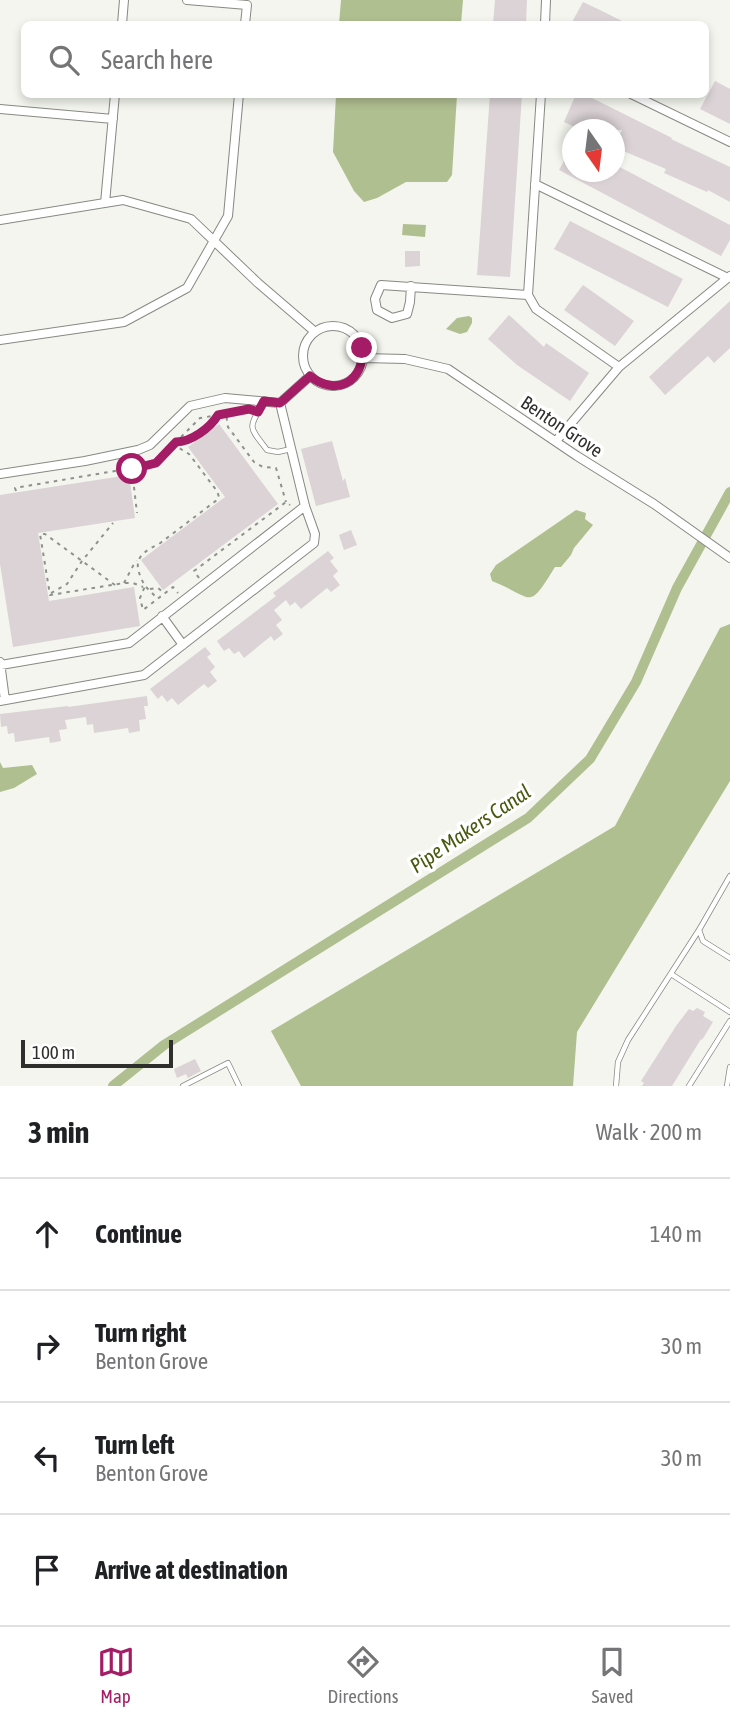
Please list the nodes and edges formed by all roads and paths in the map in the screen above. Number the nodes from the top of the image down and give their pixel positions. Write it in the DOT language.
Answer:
graph roads {
  1 [pos="124,0"];
  2 [pos="187,0"];
  3 [pos="546,0"];
  4 [pos="122,21"];
  5 [pos="245,21"];
  6 [pos="545,21"];
  7 [pos="115,98"];
  8 [pos="239,98"];
  9 [pos="541,98"];
  10 [pos="639,98"];
  11 [pos="0,109"];
  12 [pos="113,118"];
  13 [pos="730,142"];
  14 [pos="535,184"];
  15 [pos="105,203"];
  16 [pos="0,220"];
  17 [pos="214,241"];
  18 [pos="729,277"];
  19 [pos="411,286"];
  20 [pos="528,295"];
  21 [pos="314,331"];
  22 [pos="0,340"];
  23 [pos="363,358"];
  24 [pos="619,367"];
  25 [pos="310,376"];
  26 [pos="264,401"];
  27 [pos="280,403"];
  28 [pos="258,412"];
  29 [pos="226,414"];
  30 [pos="218,415"];
  31 [pos="556,442"];
  32 [pos="175,444"];
  33 [pos="291,449"];
  34 [pos="132,469"];
  35 [pos="0,474"];
  36 [pos="16,492"];
  37 [pos="286,502"];
  38 [pos="302,508"];
  39 [pos="137,513"];
  40 [pos="113,523"];
  41 [pos="730,558"];
  42 [pos="138,560"];
  43 [pos="82,561"];
  44 [pos="124,583"];
  45 [pos="203,584"];
  46 [pos="115,585"];
  47 [pos="145,587"];
  48 [pos="149,590"];
  49 [pos="164,593"];
  50 [pos="50,594"];
  51 [pos="158,599"];
  52 [pos="183,600"];
  53 [pos="162,616"];
  54 [pos="183,645"];
  55 [pos="0,663"];
  56 [pos="2,701"];
  57 [pos="730,876"];
  58 [pos="699,930"];
  59 [pos="730,958"];
  60 [pos="671,974"];
  61 [pos="730,1012"];
  62 [pos="730,1021"];
  63 [pos="730,1067"];
  64 [pos="183,1086"];
  65 [pos="238,1086"];
  66 [pos="616,1086"];
  67 [pos="689,1086"];
  68 [pos="727,1086"];
  1 -- 4 [label="street"];
  2 -- 5 [label="street"];
  3 -- 6 [label="street"];
  7 -- 12 [label="street"];
  8 -- 17 [label="street"];
  9 -- 14 [label="street"];
  10 -- 13 [label="street"];
  11 -- 12 [label="street"];
  12 -- 15 [label="street"];
  14 -- 18 [label="street"];
  14 -- 20 [label="street"];
  15 -- 16 [label="street"];
  15 -- 17 [label="street"];
  17 -- 21 [label="street"];
  17 -- 22 [label="street"];
  18 -- 24 [label="street"];
  19 -- 19 [label="street"];
  19 -- 20 [label="street"];
  20 -- 24 [label="street"];
  21 -- 23 [label="street"];
  21 -- 25 [label="street"];
  23 -- 25 [label="street"];
  23 -- 31 [label="street, Benton Grove"];
  24 -- 31 [label="street"];
  25 -- 27 [label="street"];
  26 -- 27 [label="street"];
  26 -- 28 [label="lane"];
  26 -- 35 [label="street"];
  27 -- 33 [label="street"];
  28 -- 29 [label="path"];
  28 -- 33 [label="lane"];
  29 -- 30 [label="path"];
  29 -- 37 [label="path"];
  30 -- 32 [label="path"];
  30 -- 32 [label="path"];
  31 -- 41 [label="street, Benton Grove"];
  32 -- 34 [label="path"];
  32 -- 42 [label="path"];
  33 -- 38 [label="street"];
  34 -- 36 [label="path"];
  34 -- 39 [label="path"];
  37 -- 38 [label="path"];
  37 -- 45 [label="path"];
  38 -- 45 [label="street"];
  38 -- 54 [label="street"];
  40 -- 43 [label="path"];
  42 -- 44 [label="path"];
  42 -- 47 [label="path"];
  43 -- 46 [label="path"];
  43 -- 50 [label="path"];
  43 -- 50 [label="path"];
  44 -- 46 [label="path"];
  44 -- 47 [label="path"];
  45 -- 52 [label="street"];
  46 -- 50 [label="path"];
  47 -- 48 [label="path"];
  47 -- 51 [label="path"];
  48 -- 49 [label="path"];
  48 -- 51 [label="path"];
  49 -- 51 [label="path"];
  49 -- 52 [label="path"];
  52 -- 53 [label="street"];
  53 -- 54 [label="street"];
  53 -- 55 [label="street"];
  54 -- 56 [label="street"];
  55 -- 56 [label="street"];
  57 -- 58 [label="lane"];
  58 -- 59 [label="lane"];
  58 -- 60 [label="lane"];
  60 -- 61 [label="lane"];
  60 -- 66 [label="lane"];
  62 -- 67 [label="lane"];
  63 -- 68 [label="lane"];
  64 -- 65 [label="lane"];
}
